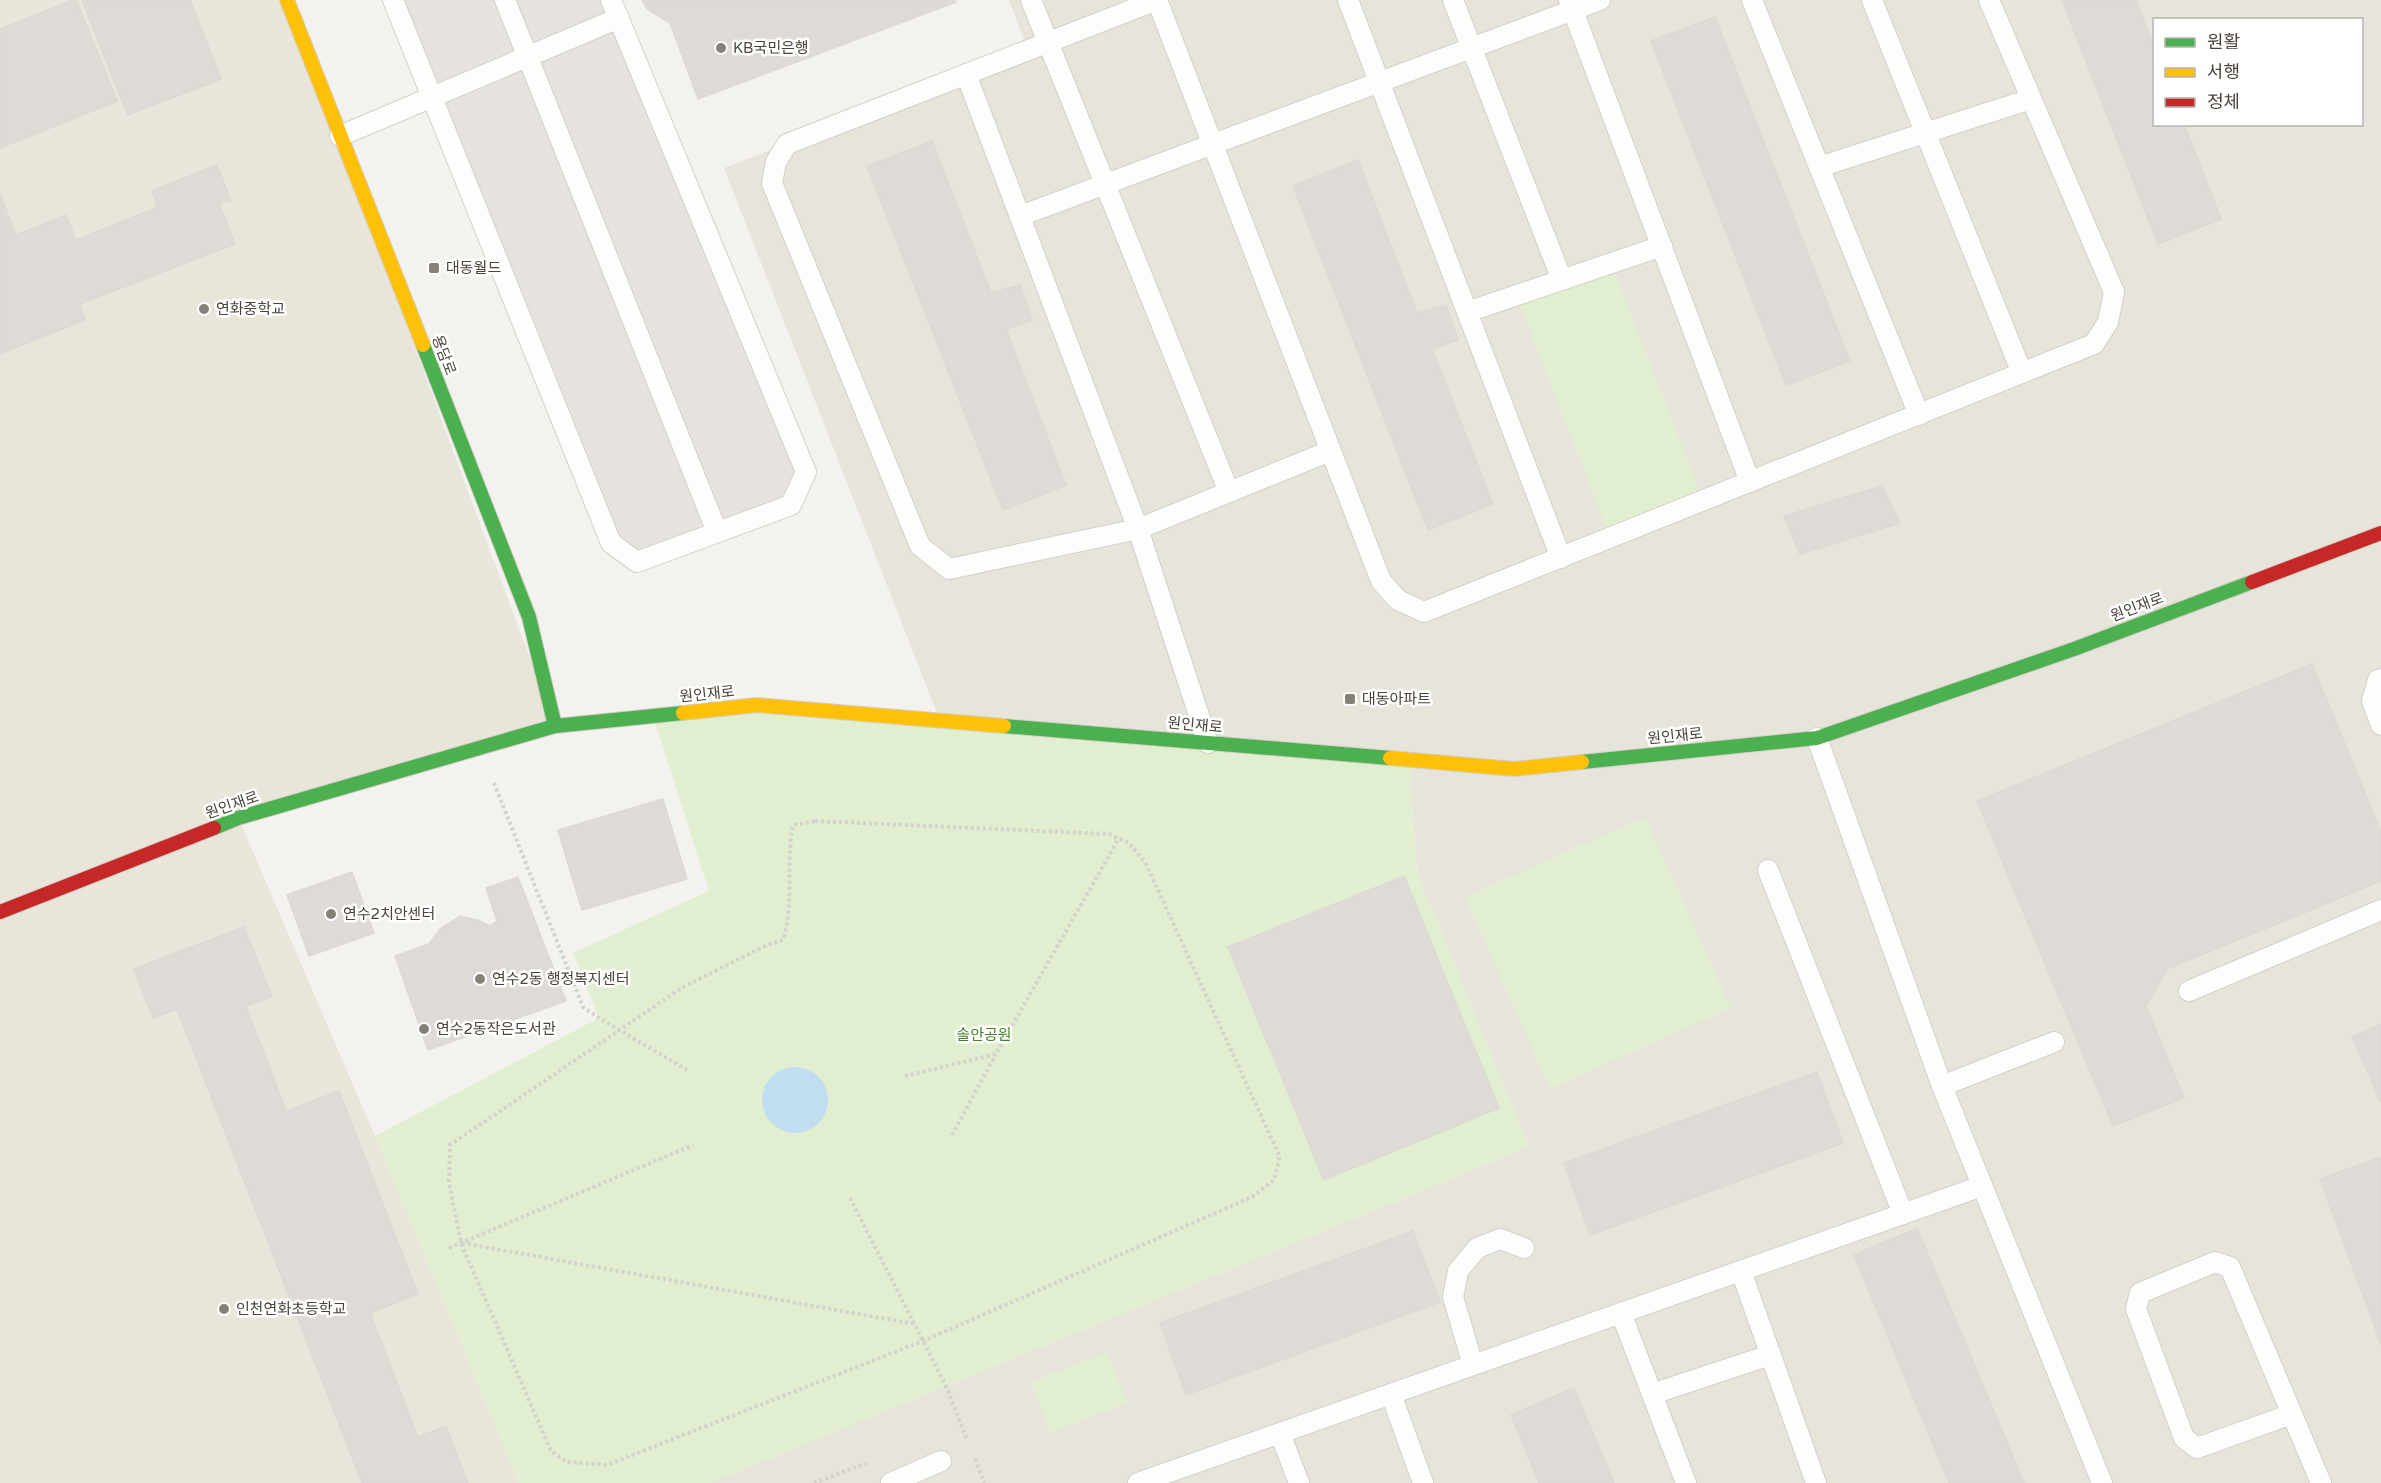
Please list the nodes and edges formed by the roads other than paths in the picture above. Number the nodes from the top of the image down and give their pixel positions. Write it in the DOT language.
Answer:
graph roads {
  1 [pos="287,0"];
  2 [pos="393,0"];
  3 [pos="505,0"];
  4 [pos="1032,0"];
  5 [pos="1157,0"];
  6 [pos="1348,0"];
  7 [pos="1453,0"];
  8 [pos="1600,0"];
  9 [pos="1752,0"];
  10 [pos="1872,0"];
  11 [pos="1989,0"];
  12 [pos="1571,5"];
  13 [pos="615,9"];
  14 [pos="1048,42"];
  15 [pos="1472,48"];
  16 [pos="528,58"];
  17 [pos="966,74"];
  18 [pos="1379,83"];
  19 [pos="432,98"];
  20 [pos="2031,99"];
  21 [pos="1926,133"];
  22 [pos="340,136"];
  23 [pos="1212,145"];
  24 [pos="1819,167"];
  25 [pos="1105,185"];
  26 [pos="1020,216"];
  27 [pos="1662,246"];
  28 [pos="1562,280"];
  29 [pos="1467,312"];
  30 [pos="2022,373"];
  31 [pos="1918,415"];
  32 [pos="1330,451"];
  33 [pos="1750,482"];
  34 [pos="1229,492"];
  35 [pos="1138,529"];
  36 [pos="717,532"];
  37 [pos="2381,533"];
  38 [pos="1561,558"];
  39 [pos="2381,679"];
  40 [pos="2381,725"];
  41 [pos="555,726"];
  42 [pos="1817,738"];
  43 [pos="1208,743"];
  44 [pos="1768,870"];
  45 [pos="2381,910"];
  46 [pos="0,912"];
  47 [pos="2189,992"];
  48 [pos="2054,1042"];
  49 [pos="1942,1086"];
  50 [pos="1982,1186"];
  51 [pos="1903,1214"];
  52 [pos="1524,1248"];
  53 [pos="1741,1271"];
  54 [pos="1622,1313"];
  55 [pos="1770,1355"];
  56 [pos="1473,1365"];
  57 [pos="1391,1394"];
  58 [pos="1652,1394"];
  59 [pos="2292,1414"];
  60 [pos="1280,1433"];
  61 [pos="941,1461"];
  62 [pos="891,1483"];
  63 [pos="1138,1483"];
  64 [pos="1299,1483"];
  65 [pos="1424,1483"];
  66 [pos="1686,1483"];
  67 [pos="1816,1483"];
  68 [pos="2102,1483"];
  69 [pos="2321,1483"];
  1 -- 22 [label="main road, 용담로"];
  2 -- 19 [label="lane"];
  3 -- 16 [label="lane"];
  4 -- 14 [label="lane"];
  5 -- 14 [label="lane"];
  5 -- 23 [label="lane"];
  6 -- 18 [label="lane"];
  7 -- 15 [label="lane"];
  8 -- 12 [label="lane"];
  9 -- 24 [label="lane"];
  10 -- 21 [label="lane"];
  11 -- 20 [label="lane"];
  12 -- 15 [label="lane"];
  12 -- 27 [label="lane"];
  13 -- 16 [label="lane"];
  13 -- 36 [label="lane"];
  14 -- 17 [label="lane"];
  14 -- 25 [label="lane"];
  15 -- 18 [label="lane"];
  15 -- 28 [label="lane"];
  16 -- 19 [label="lane"];
  16 -- 36 [label="lane"];
  17 -- 26 [label="lane"];
  17 -- 35 [label="lane"];
  18 -- 23 [label="lane"];
  18 -- 29 [label="lane"];
  19 -- 22 [label="lane"];
  19 -- 36 [label="lane"];
  20 -- 21 [label="lane"];
  20 -- 30 [label="lane"];
  21 -- 24 [label="lane"];
  21 -- 30 [label="lane"];
  22 -- 41 [label="main road, 용담로"];
  23 -- 25 [label="lane"];
  23 -- 32 [label="lane"];
  24 -- 31 [label="lane"];
  25 -- 26 [label="lane"];
  25 -- 34 [label="lane"];
  26 -- 35 [label="lane"];
  27 -- 28 [label="lane"];
  27 -- 33 [label="lane"];
  28 -- 29 [label="lane"];
  29 -- 38 [label="lane"];
  30 -- 31 [label="lane"];
  31 -- 33 [label="lane"];
  32 -- 34 [label="lane"];
  32 -- 38 [label="lane"];
  33 -- 38 [label="lane"];
  34 -- 35 [label="lane"];
  35 -- 43 [label="lane"];
  37 -- 42 [label="main road, 원인재로"];
  39 -- 40 [label="lane"];
  41 -- 43 [label="main road, 원인재로"];
  41 -- 46 [label="main road, 원인재로"];
  42 -- 43 [label="main road, 원인재로"];
  42 -- 49 [label="lane"];
  44 -- 51 [label="lane"];
  45 -- 47 [label="lane"];
  48 -- 49 [label="lane"];
  49 -- 50 [label="lane"];
  50 -- 51 [label="lane"];
  50 -- 68 [label="lane"];
  51 -- 53 [label="lane"];
  52 -- 56 [label="lane"];
  53 -- 54 [label="lane"];
  53 -- 55 [label="lane"];
  54 -- 56 [label="lane"];
  54 -- 58 [label="lane"];
  55 -- 58 [label="lane"];
  55 -- 67 [label="lane"];
  56 -- 57 [label="lane"];
  57 -- 60 [label="lane"];
  57 -- 65 [label="lane"];
  58 -- 66 [label="lane"];
  59 -- 59 [label="lane"];
  59 -- 69 [label="lane"];
  60 -- 63 [label="lane"];
  60 -- 64 [label="lane"];
  61 -- 62 [label="lane"];
}
